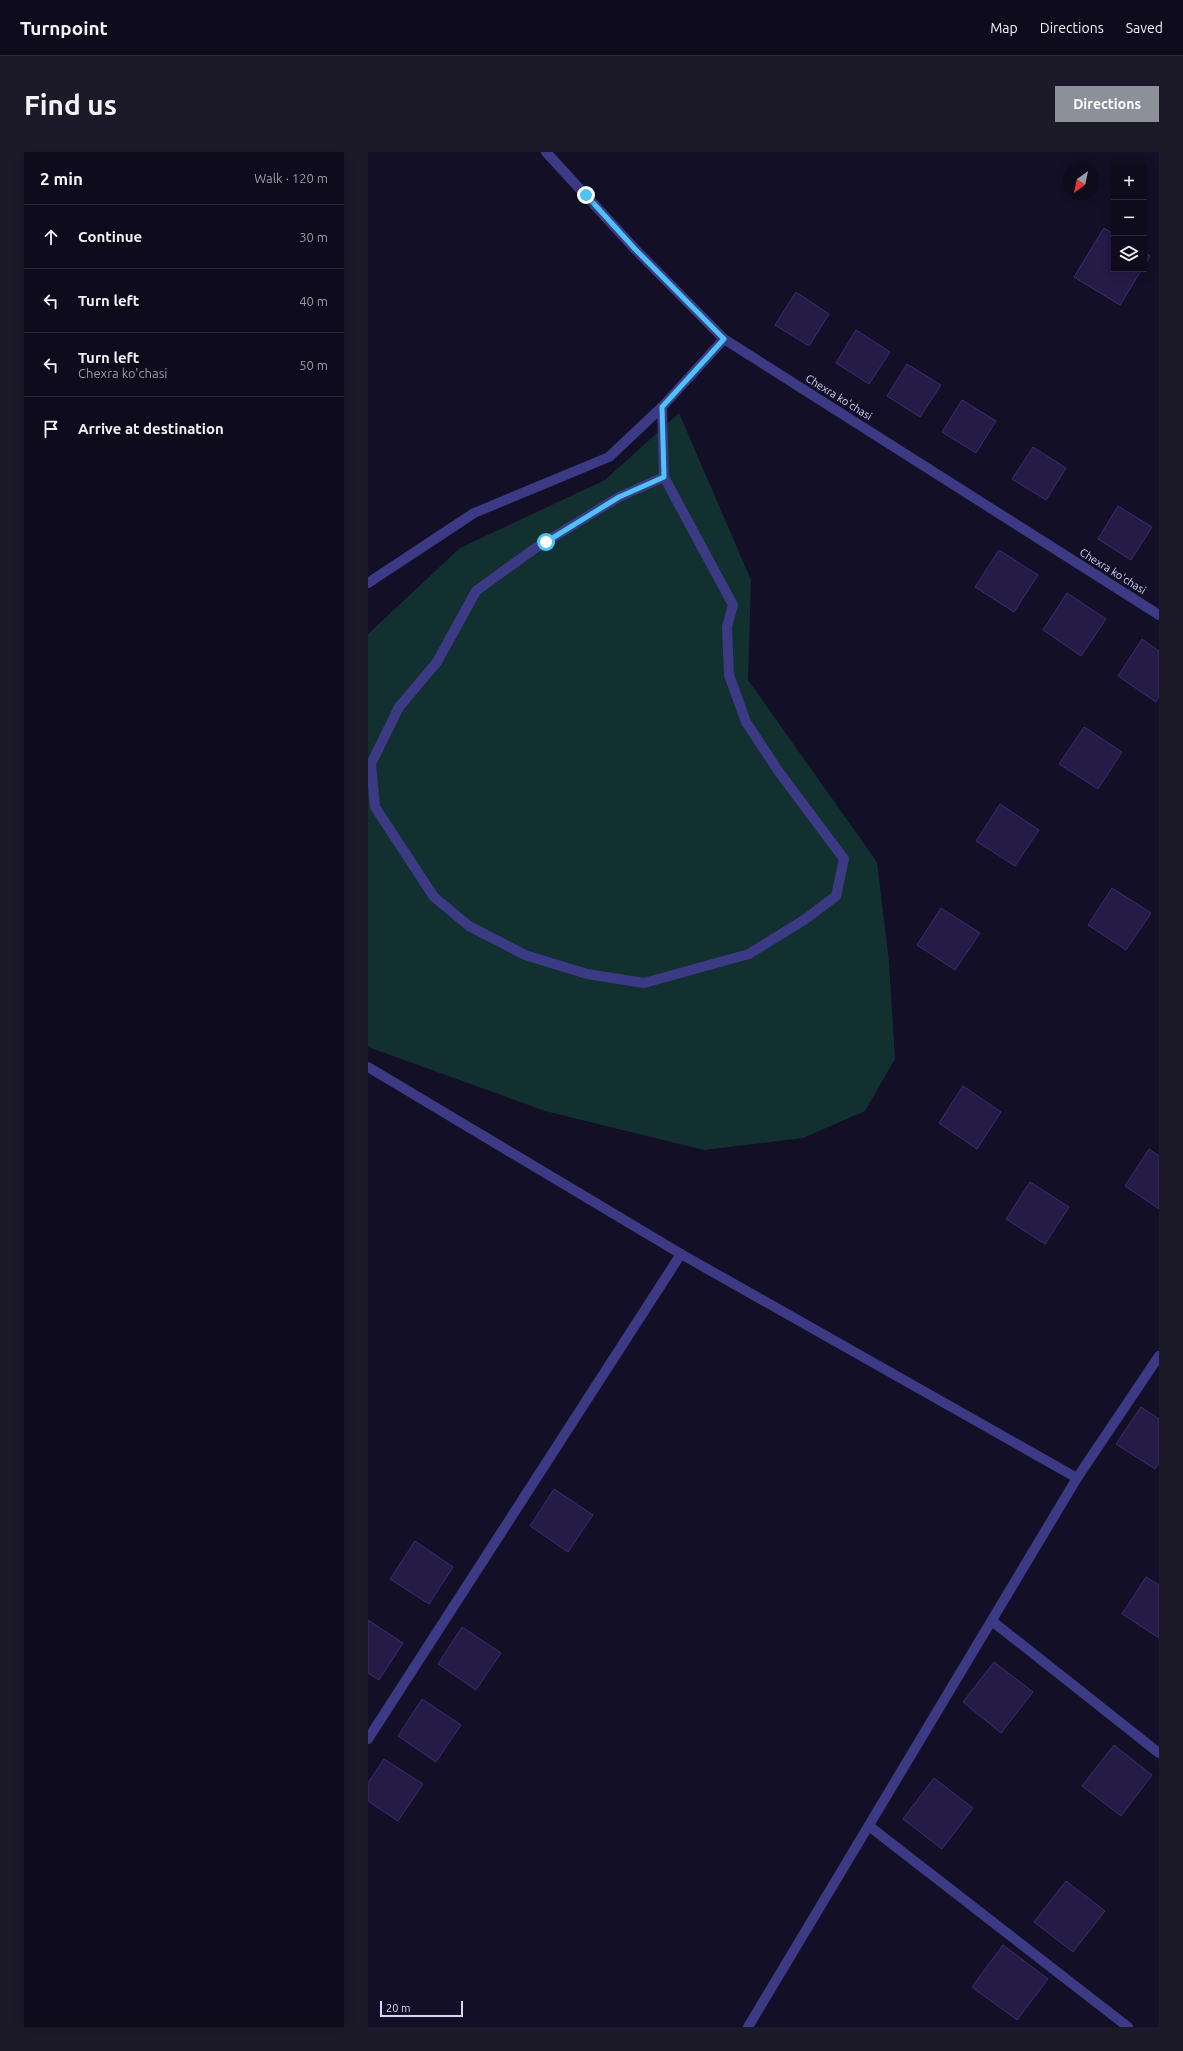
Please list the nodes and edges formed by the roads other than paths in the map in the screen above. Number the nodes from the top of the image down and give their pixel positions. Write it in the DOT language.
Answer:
graph roads {
  1 [pos="546,152"];
  2 [pos="724,339"];
  3 [pos="662,407"];
  4 [pos="664,477"];
  5 [pos="368,583"];
  6 [pos="1159,614"];
  7 [pos="368,1067"];
  8 [pos="681,1254"];
  9 [pos="1159,1356"];
  10 [pos="1077,1478"];
  11 [pos="992,1621"];
  12 [pos="368,1738"];
  13 [pos="1159,1753"];
  14 [pos="869,1826"];
  15 [pos="748,2027"];
  16 [pos="1128,2027"];
  1 -- 2 [label="street, Chexra ko'chasi"];
  2 -- 3 [label="street"];
  2 -- 6 [label="street, Chexra ko'chasi"];
  3 -- 4 [label="street"];
  3 -- 5 [label="street"];
  4 -- 4 [label="street"];
  7 -- 8 [label="street"];
  8 -- 10 [label="street"];
  8 -- 12 [label="street"];
  9 -- 10 [label="street"];
  10 -- 11 [label="street"];
  11 -- 13 [label="street"];
  11 -- 14 [label="street"];
  14 -- 15 [label="street"];
  14 -- 16 [label="street"];
}
